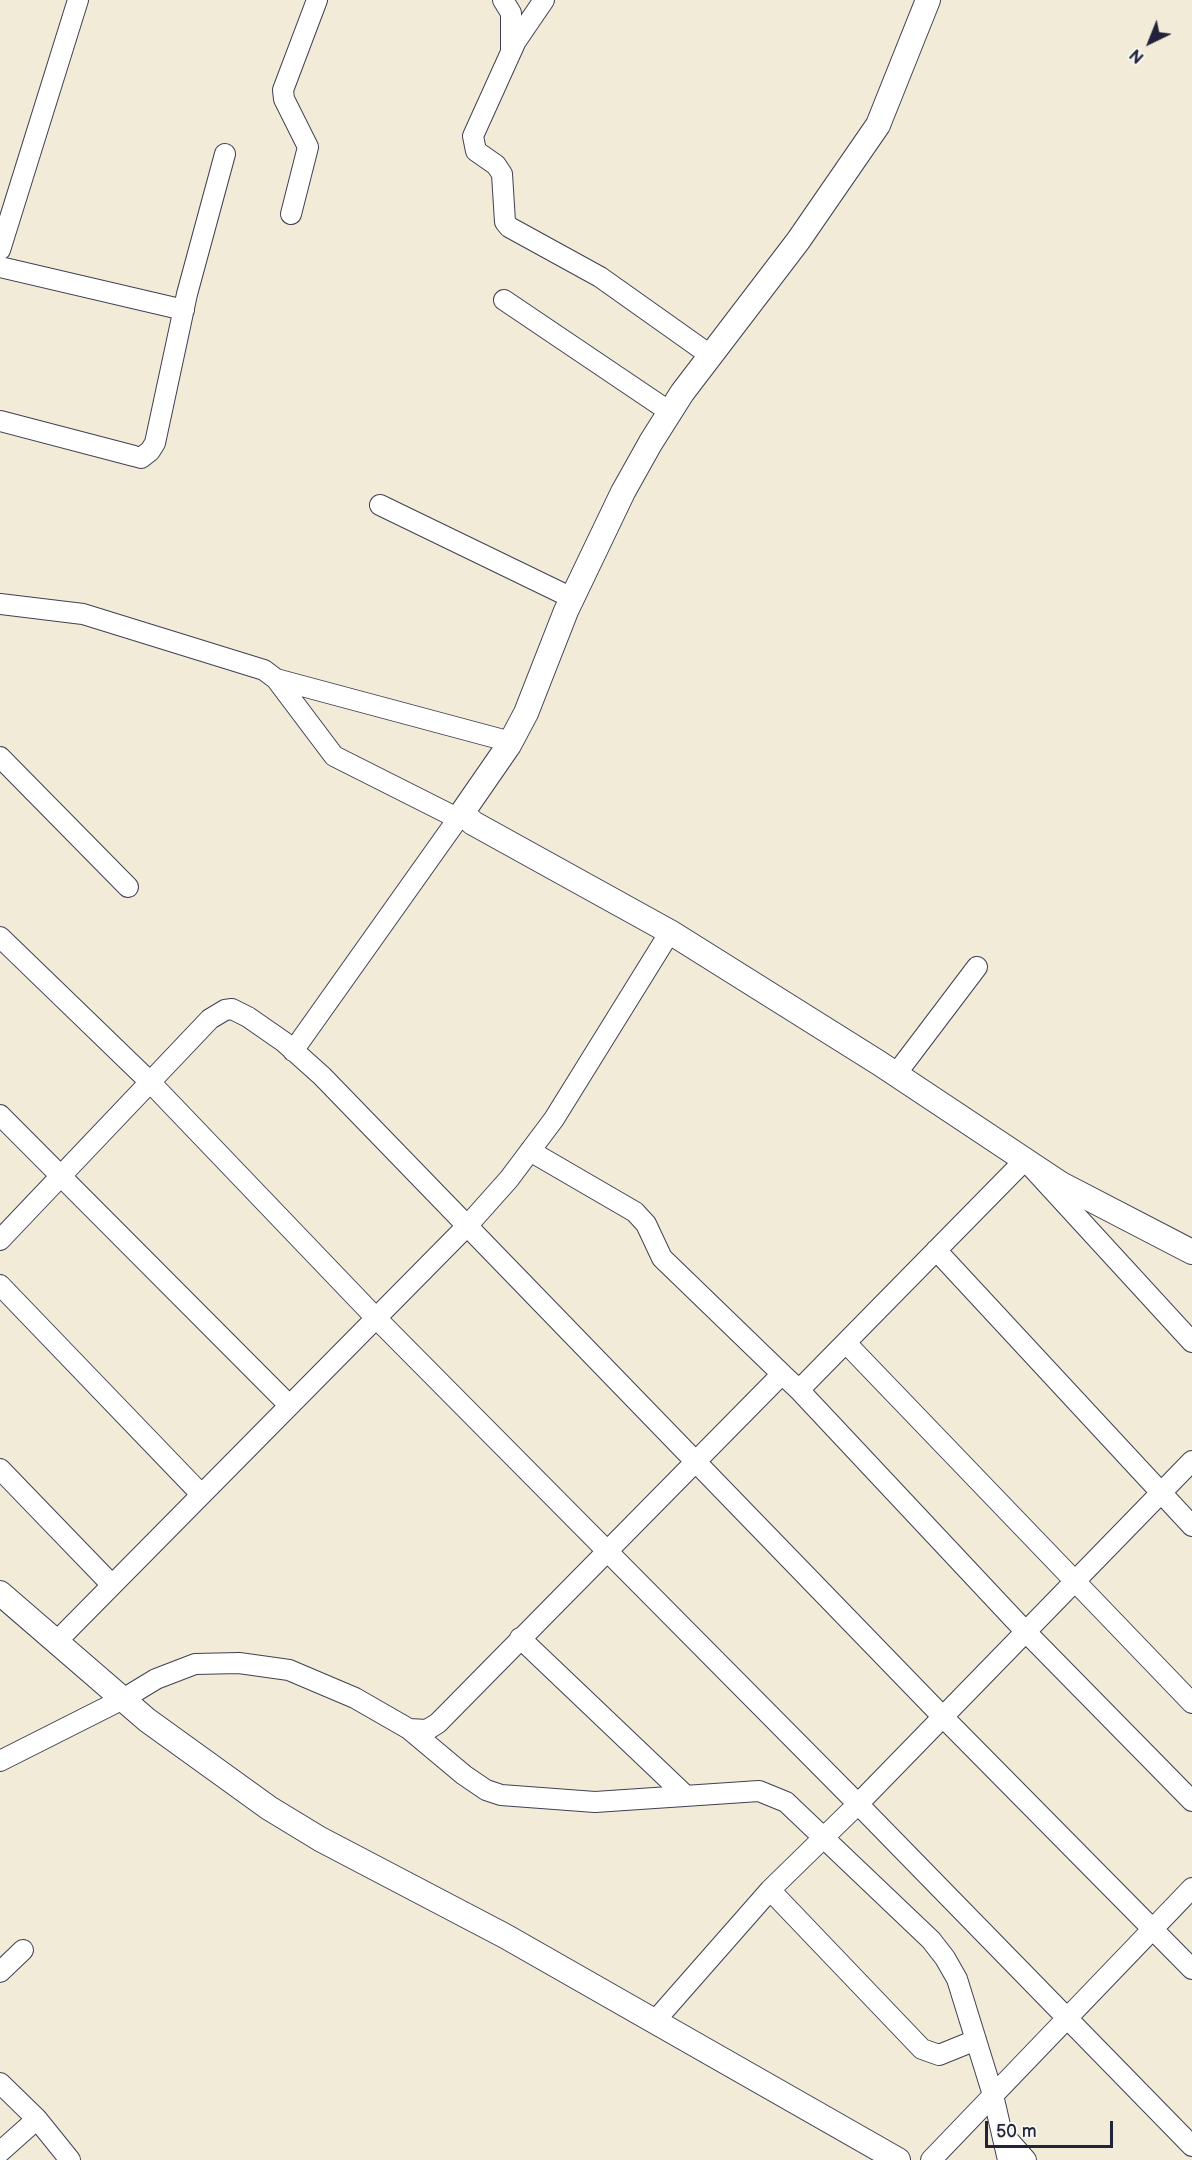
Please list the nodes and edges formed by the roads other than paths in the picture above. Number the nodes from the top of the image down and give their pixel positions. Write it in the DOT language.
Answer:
graph roads {
  1 [pos="78,0"];
  2 [pos="317,0"];
  3 [pos="503,0"];
  4 [pos="544,0"];
  5 [pos="928,0"];
  6 [pos="511,52"];
  7 [pos="225,154"];
  8 [pos="291,214"];
  9 [pos="0,250"];
  10 [pos="0,267"];
  11 [pos="504,300"];
  12 [pos="184,310"];
  13 [pos="710,355"];
  14 [pos="670,412"];
  15 [pos="0,421"];
  16 [pos="380,505"];
  17 [pos="572,598"];
  18 [pos="1,607"];
  19 [pos="276,679"];
  20 [pos="511,742"];
  21 [pos="0,757"];
  22 [pos="460,816"];
  23 [pos="128,887"];
  24 [pos="670,932"];
  25 [pos="0,937"];
  26 [pos="977,967"];
  27 [pos="293,1051"];
  28 [pos="896,1074"];
  29 [pos="150,1082"];
  30 [pos="0,1115"];
  31 [pos="530,1151"];
  32 [pos="1025,1160"];
  33 [pos="62,1176"];
  34 [pos="468,1225"];
  35 [pos="0,1240"];
  36 [pos="936,1250"];
  37 [pos="1192,1252"];
  38 [pos="0,1285"];
  39 [pos="375,1317"];
  40 [pos="1192,1342"];
  41 [pos="846,1343"];
  42 [pos="782,1374"];
  43 [pos="799,1390"];
  44 [pos="289,1405"];
  45 [pos="1192,1461"];
  46 [pos="696,1462"];
  47 [pos="0,1469"];
  48 [pos="1161,1493"];
  49 [pos="201,1494"];
  50 [pos="1192,1526"];
  51 [pos="607,1553"];
  52 [pos="1073,1582"];
  53 [pos="112,1585"];
  54 [pos="2,1598"];
  55 [pos="1025,1631"];
  56 [pos="520,1638"];
  57 [pos="56,1642"];
  58 [pos="123,1699"];
  59 [pos="1192,1703"];
  60 [pos="943,1717"];
  61 [pos="409,1729"];
  62 [pos="0,1761"];
  63 [pos="686,1796"];
  64 [pos="1192,1801"];
  65 [pos="858,1804"];
  66 [pos="825,1837"];
  67 [pos="1192,1888"];
  68 [pos="770,1890"];
  69 [pos="1153,1929"];
  70 [pos="24,1950"];
  71 [pos="1192,1969"];
  72 [pos="0,1972"];
  73 [pos="1067,2018"];
  74 [pos="654,2022"];
  75 [pos="976,2040"];
  76 [pos="0,2083"];
  77 [pos="993,2095"];
  78 [pos="37,2119"];
  79 [pos="1002,2133"];
  80 [pos="1192,2146"];
  81 [pos="0,2152"];
  82 [pos="70,2160"];
  83 [pos="898,2160"];
  84 [pos="931,2160"];
  85 [pos="1008,2160"];
  86 [pos="1026,2160"];
  1 -- 9 [label="street"];
  2 -- 8 [label="street"];
  3 -- 6 [label="street"];
  4 -- 6 [label="street"];
  5 -- 13 [label="street"];
  6 -- 13 [label="street"];
  7 -- 12 [label="street"];
  10 -- 12 [label="street"];
  11 -- 14 [label="street"];
  12 -- 15 [label="street"];
  13 -- 14 [label="street"];
  14 -- 17 [label="street"];
  16 -- 17 [label="street"];
  17 -- 20 [label="street"];
  18 -- 19 [label="street"];
  19 -- 20 [label="street"];
  19 -- 22 [label="street"];
  20 -- 22 [label="street"];
  21 -- 23 [label="street"];
  22 -- 24 [label="street"];
  22 -- 27 [label="street"];
  24 -- 28 [label="street"];
  24 -- 31 [label="street"];
  25 -- 29 [label="street"];
  26 -- 28 [label="street"];
  27 -- 29 [label="street"];
  27 -- 34 [label="street"];
  28 -- 32 [label="street"];
  29 -- 33 [label="street"];
  29 -- 39 [label="street"];
  30 -- 33 [label="street"];
  31 -- 34 [label="street"];
  31 -- 42 [label="street"];
  32 -- 36 [label="street"];
  32 -- 37 [label="street"];
  32 -- 40 [label="street"];
  33 -- 35 [label="street"];
  33 -- 44 [label="street"];
  34 -- 39 [label="street"];
  34 -- 46 [label="street"];
  36 -- 41 [label="street"];
  36 -- 48 [label="street"];
  38 -- 49 [label="street"];
  39 -- 44 [label="street"];
  39 -- 51 [label="street"];
  41 -- 43 [label="street"];
  41 -- 52 [label="street"];
  42 -- 43 [label="street"];
  42 -- 46 [label="street"];
  43 -- 55 [label="street"];
  44 -- 49 [label="street"];
  45 -- 48 [label="street"];
  46 -- 51 [label="street"];
  46 -- 60 [label="street"];
  47 -- 53 [label="street"];
  48 -- 50 [label="street"];
  48 -- 52 [label="street"];
  49 -- 53 [label="street"];
  51 -- 56 [label="street"];
  51 -- 65 [label="street"];
  52 -- 55 [label="street"];
  52 -- 59 [label="street"];
  53 -- 57 [label="street"];
  54 -- 57 [label="street"];
  55 -- 60 [label="street"];
  55 -- 64 [label="street"];
  56 -- 61 [label="street"];
  56 -- 63 [label="street"];
  57 -- 58 [label="street"];
  58 -- 61 [label="street"];
  58 -- 62 [label="street"];
  58 -- 74 [label="street"];
  60 -- 65 [label="street"];
  60 -- 69 [label="street"];
  61 -- 63 [label="street"];
  63 -- 66 [label="street"];
  65 -- 66 [label="street"];
  65 -- 73 [label="street"];
  66 -- 68 [label="street"];
  66 -- 75 [label="street"];
  67 -- 69 [label="street"];
  68 -- 74 [label="street"];
  68 -- 75 [label="street"];
  69 -- 71 [label="street"];
  69 -- 73 [label="street"];
  70 -- 72 [label="street"];
  73 -- 77 [label="street"];
  73 -- 80 [label="street"];
  74 -- 83 [label="street"];
  75 -- 77 [label="street"];
  76 -- 78 [label="street"];
  77 -- 79 [label="street"];
  77 -- 84 [label="street"];
  78 -- 81 [label="street"];
  78 -- 82 [label="street"];
  79 -- 85 [label="street"];
  79 -- 86 [label="street"];
}
